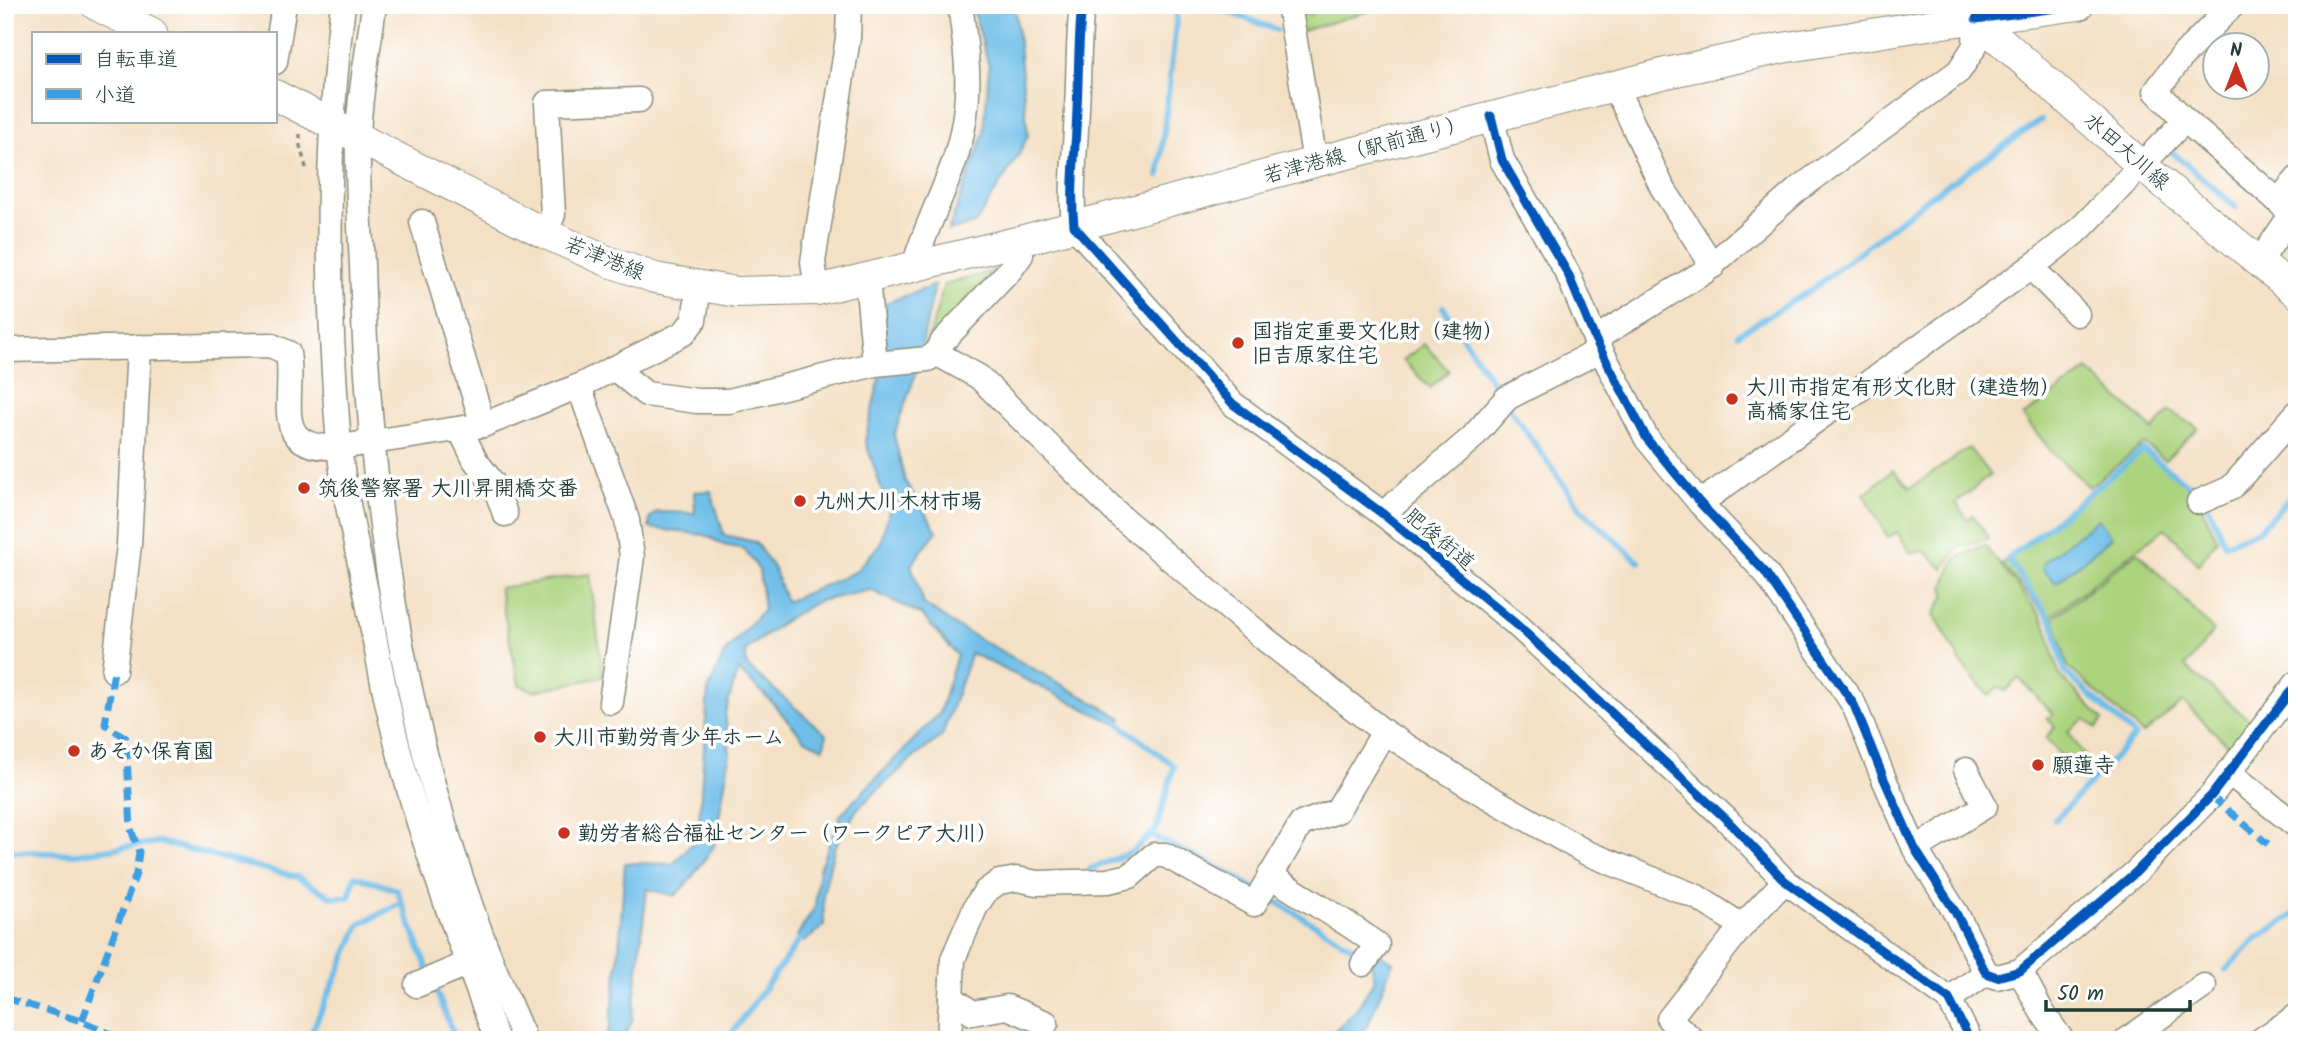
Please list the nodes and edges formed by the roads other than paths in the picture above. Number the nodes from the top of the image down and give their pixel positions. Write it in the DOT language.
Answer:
graph roads {
  1 [pos="96,5"];
  2 [pos="284,5"];
  3 [pos="343,5"];
  4 [pos="374,5"];
  5 [pos="849,5"];
  6 [pos="960,5"];
  7 [pos="1082,5"];
  8 [pos="1289,5"];
  9 [pos="2079,5"];
  10 [pos="2233,5"];
  11 [pos="1968,12"];
  12 [pos="150,32"];
  13 [pos="276,56"];
  14 [pos="1612,87"];
  15 [pos="276,96"];
  16 [pos="639,100"];
  17 [pos="1491,116"];
  18 [pos="2185,120"];
  19 [pos="346,131"];
  20 [pos="1315,162"];
  21 [pos="2141,165"];
  22 [pos="2297,179"];
  23 [pos="2289,212"];
  24 [pos="422,222"];
  25 [pos="1074,226"];
  26 [pos="544,233"];
  27 [pos="1020,241"];
  28 [pos="964,255"];
  29 [pos="2260,261"];
  30 [pos="921,266"];
  31 [pos="1713,266"];
  32 [pos="2031,267"];
  33 [pos="867,278"];
  34 [pos="699,287"];
  35 [pos="817,290"];
  36 [pos="2297,293"];
  37 [pos="2077,314"];
  38 [pos="1597,345"];
  39 [pos="139,347"];
  40 [pos="5,350"];
  41 [pos="932,356"];
  42 [pos="875,364"];
  43 [pos="614,368"];
  44 [pos="579,386"];
  45 [pos="2297,413"];
  46 [pos="472,427"];
  47 [pos="371,443"];
  48 [pos="340,447"];
  49 [pos="2199,502"];
  50 [pos="1700,503"];
  51 [pos="505,514"];
  52 [pos="1383,514"];
  53 [pos="114,671"];
  54 [pos="2297,684"];
  55 [pos="611,702"];
  56 [pos="1384,732"];
  57 [pos="1966,770"];
  58 [pos="2228,772"];
  59 [pos="2297,826"];
  60 [pos="1915,849"];
  61 [pos="1785,881"];
  62 [pos="1265,885"];
  63 [pos="1742,926"];
  64 [pos="479,959"];
  65 [pos="1366,959"];
  66 [pos="2020,971"];
  67 [pos="1986,973"];
  68 [pos="427,981"];
  69 [pos="2204,986"];
  70 [pos="951,998"];
  71 [pos="1949,999"];
  72 [pos="2297,1016"];
  73 [pos="1046,1023"];
  74 [pos="497,1040"];
  75 [pos="525,1040"];
  76 [pos="950,1040"];
  77 [pos="1693,1040"];
  78 [pos="1970,1040"];
  79 [pos="2062,1040"];
  80 [pos="2127,1040"];
  81 [pos="2261,1040"];
  1 -- 12 [label="main road"];
  2 -- 13 [label="street"];
  3 -- 19 [label="street"];
  4 -- 19 [label="street"];
  5 -- 35 [label="street"];
  6 -- 30 [label="street"];
  7 -- 25 [label="street"];
  8 -- 20 [label="street"];
  9 -- 11 [label="main road, 若津港線（駅前通り）"];
  10 -- 18 [label="street"];
  11 -- 14 [label="main road, 若津港線（駅前通り）"];
  11 -- 21 [label="main road, 水田大川線"];
  11 -- 31 [label="street"];
  14 -- 17 [label="main road, 若津港線（駅前通り）"];
  14 -- 31 [label="street"];
  15 -- 19 [label="main road, 若津港線"];
  16 -- 26 [label="street"];
  17 -- 20 [label="main road, 若津港線（駅前通り）"];
  17 -- 38 [label="street"];
  18 -- 21 [label="street"];
  18 -- 23 [label="street"];
  19 -- 26 [label="main road, 若津港線"];
  19 -- 47 [label="street"];
  19 -- 48 [label="street"];
  20 -- 25 [label="main road, 若津港線（駅前通り）"];
  21 -- 29 [label="main road, 水田大川線"];
  21 -- 32 [label="street"];
  22 -- 23 [label="street"];
  23 -- 29 [label="street"];
  24 -- 46 [label="street"];
  25 -- 27 [label="main road, 若津港線（駅前通り）"];
  25 -- 52 [label="street, 肥後街道"];
  26 -- 34 [label="main road, 若津港線"];
  27 -- 28 [label="main road, 若津港線（駅前通り）"];
  27 -- 41 [label="street"];
  28 -- 30 [label="main road, 若津港線"];
  29 -- 36 [label="main road, 水田大川線"];
  30 -- 33 [label="main road, 若津港線"];
  31 -- 38 [label="street"];
  32 -- 37 [label="street"];
  32 -- 50 [label="street"];
  33 -- 35 [label="main road, 若津港線"];
  33 -- 42 [label="street"];
  34 -- 35 [label="main road, 若津港線"];
  34 -- 43 [label="street"];
  38 -- 50 [label="street"];
  38 -- 52 [label="street"];
  39 -- 40 [label="street"];
  39 -- 48 [label="street"];
  39 -- 53 [label="street"];
  41 -- 42 [label="street"];
  41 -- 56 [label="street"];
  42 -- 43 [label="street"];
  43 -- 44 [label="street"];
  44 -- 46 [label="street"];
  44 -- 55 [label="street"];
  45 -- 49 [label="street"];
  46 -- 47 [label="street"];
  46 -- 51 [label="street"];
  47 -- 48 [label="street"];
  47 -- 64 [label="street"];
  48 -- 64 [label="street"];
  50 -- 60 [label="street"];
  52 -- 61 [label="street, 肥後街道"];
  54 -- 58 [label="street"];
  56 -- 62 [label="street"];
  56 -- 63 [label="street"];
  57 -- 60 [label="street"];
  58 -- 59 [label="street"];
  58 -- 66 [label="street"];
  60 -- 67 [label="street"];
  61 -- 63 [label="street"];
  61 -- 71 [label="street, 肥後街道"];
  62 -- 65 [label="street"];
  62 -- 70 [label="street"];
  63 -- 77 [label="street"];
  64 -- 68 [label="street"];
  64 -- 74 [label="street"];
  64 -- 75 [label="street"];
  66 -- 67 [label="street"];
  66 -- 79 [label="street"];
  67 -- 71 [label="street"];
  69 -- 80 [label="street"];
  70 -- 73 [label="street"];
  70 -- 76 [label="street"];
  71 -- 78 [label="street"];
  72 -- 81 [label="street"];
}
